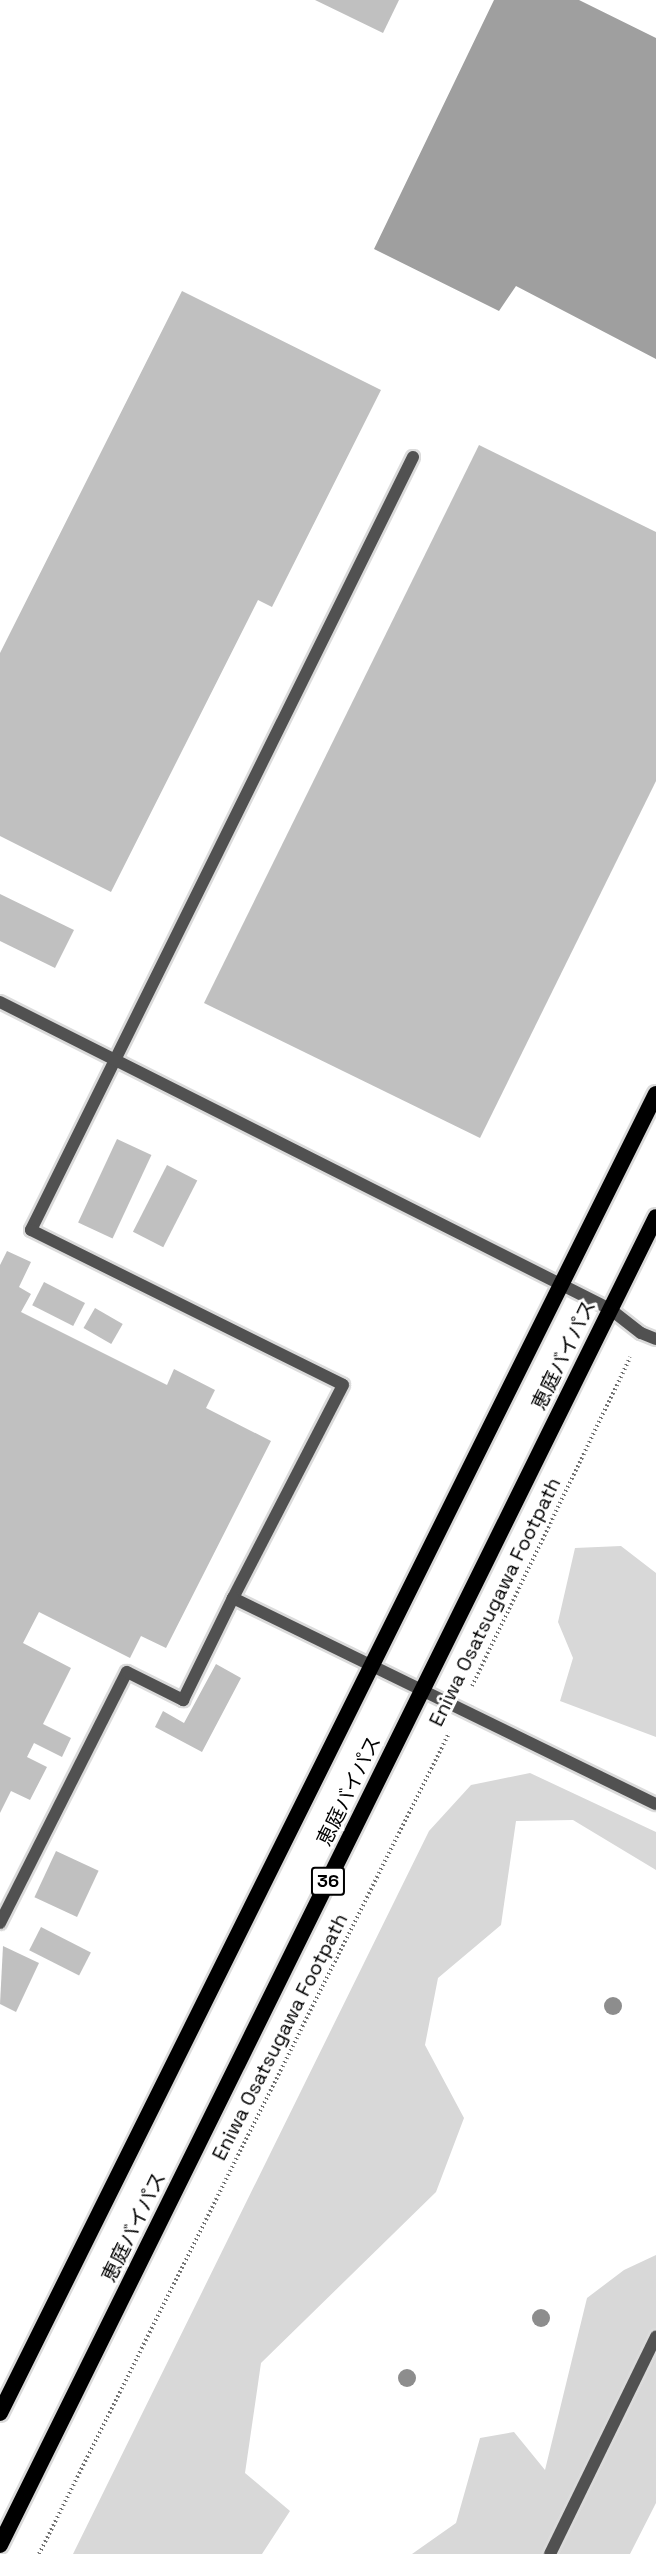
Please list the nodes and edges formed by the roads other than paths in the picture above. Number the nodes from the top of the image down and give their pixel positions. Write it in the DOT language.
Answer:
graph roads {
  1 [pos="413,457"];
  2 [pos="0,1002"];
  3 [pos="115,1060"];
  4 [pos="656,1094"];
  5 [pos="656,1217"];
  6 [pos="562,1284"];
  7 [pos="610,1309"];
  8 [pos="656,1339"];
  9 [pos="233,1598"];
  10 [pos="373,1663"];
  11 [pos="421,1692"];
  12 [pos="656,1804"];
  13 [pos="0,1923"];
  14 [pos="656,2337"];
  15 [pos="0,2413"];
  16 [pos="0,2545"];
  17 [pos="550,2554"];
  1 -- 3 [label="street"];
  2 -- 3 [label="street"];
  3 -- 6 [label="street"];
  3 -- 9 [label="street"];
  4 -- 6 [label="highway, 恵庭バイパス"];
  5 -- 7 [label="highway, 恵庭バイパス / 36"];
  6 -- 7 [label="street"];
  6 -- 10 [label="highway, 恵庭バイパス"];
  7 -- 8 [label="street"];
  7 -- 11 [label="highway, 恵庭バイパス / 36"];
  9 -- 10 [label="street"];
  9 -- 13 [label="street"];
  10 -- 11 [label="street"];
  10 -- 15 [label="highway, 恵庭バイパス"];
  11 -- 12 [label="street"];
  11 -- 16 [label="highway, 恵庭バイパス / 36"];
  14 -- 17 [label="street"];
}
